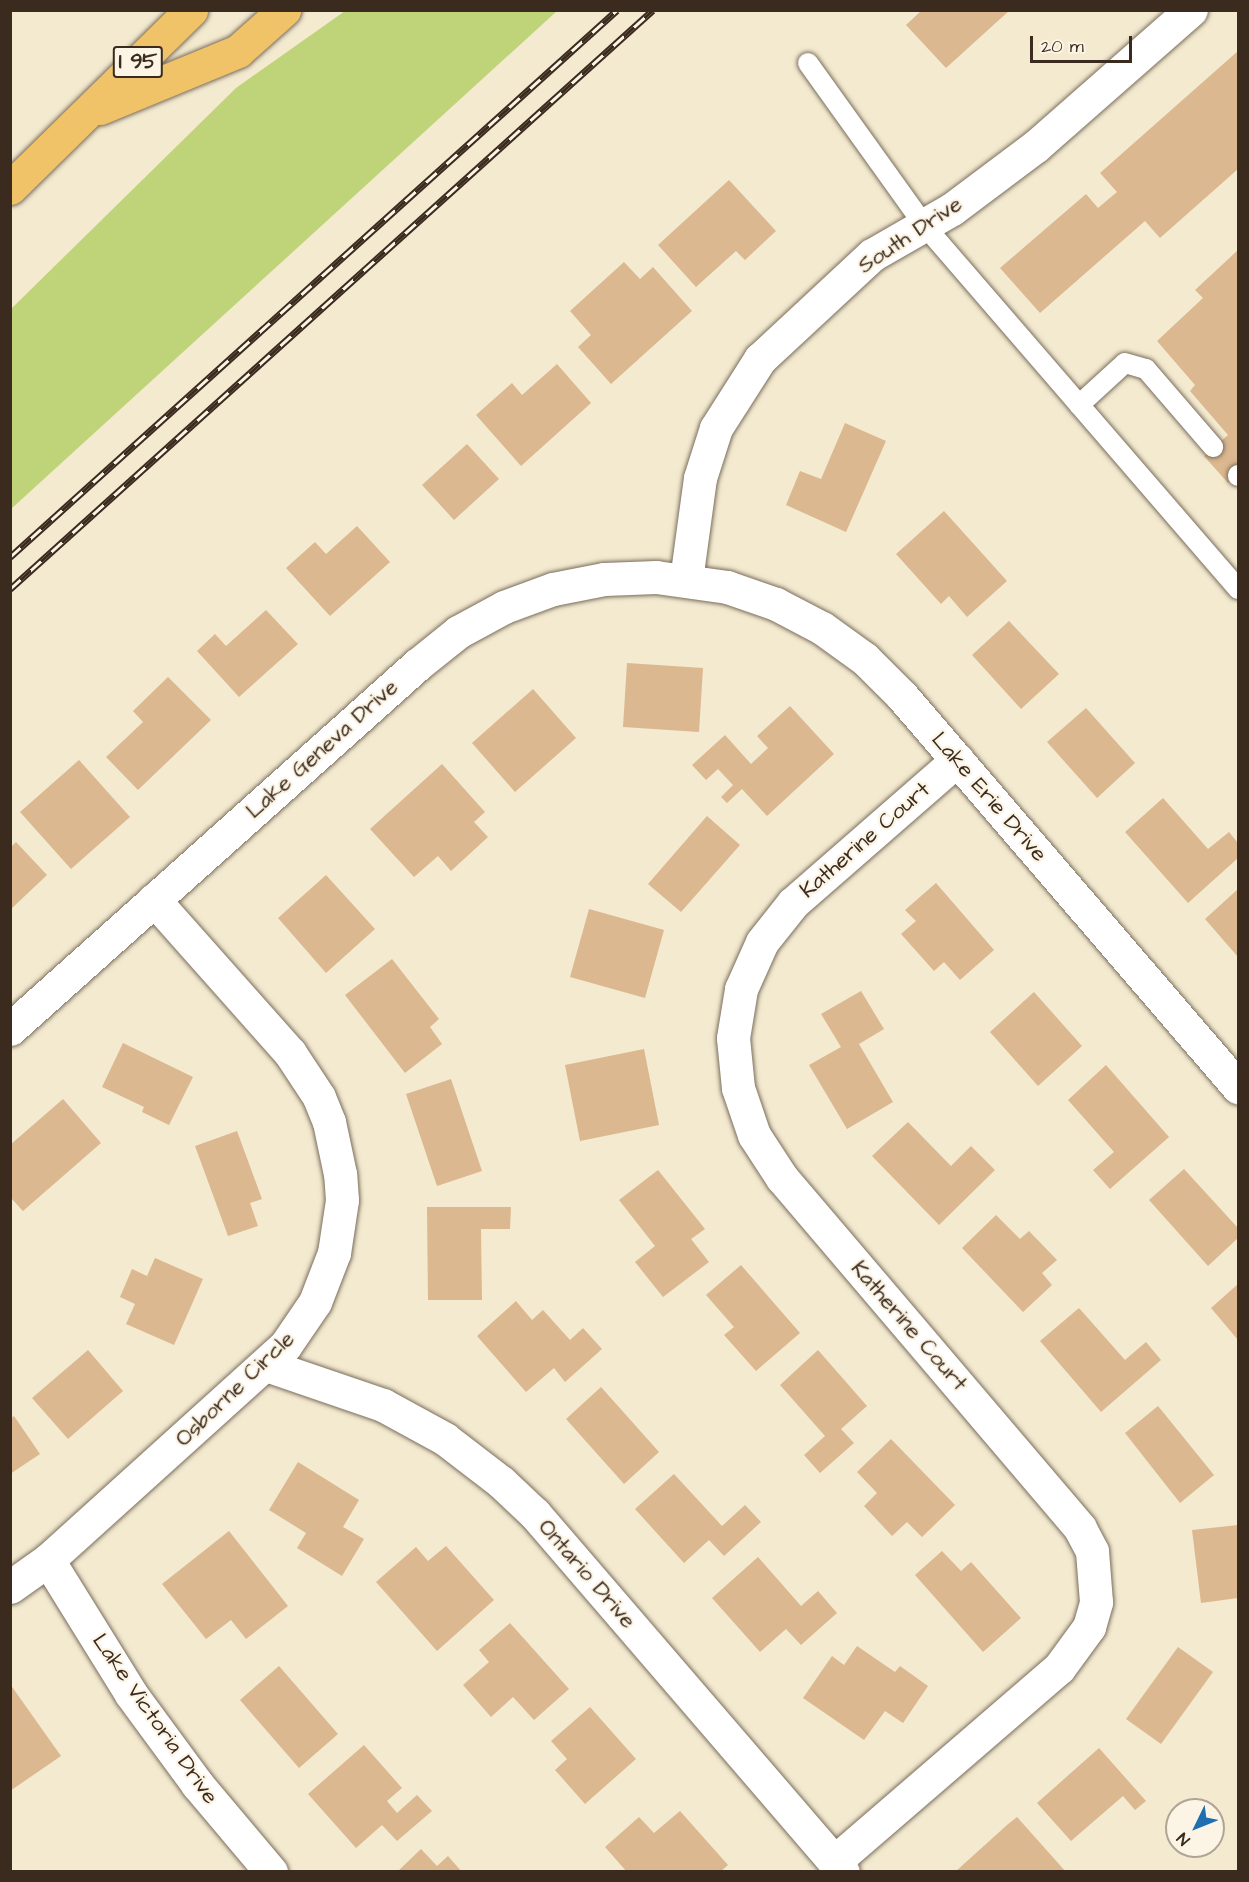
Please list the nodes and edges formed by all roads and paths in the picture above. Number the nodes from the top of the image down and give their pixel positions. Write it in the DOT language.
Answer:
graph roads {
  1 [pos="191,10"];
  2 [pos="284,10"];
  3 [pos="1191,10"];
  4 [pos="808,63"];
  5 [pos="84,114"];
  6 [pos="10,188"];
  7 [pos="924,225"];
  8 [pos="1079,405"];
  9 [pos="1213,447"];
  10 [pos="686,580"];
  11 [pos="1239,589"];
  12 [pos="957,760"];
  13 [pos="154,900"];
  14 [pos="10,1029"];
  15 [pos="1239,1087"];
  16 [pos="266,1365"];
  17 [pos="48,1560"];
  18 [pos="10,1587"];
  19 [pos="839,1867"];
  20 [pos="271,1872"];
  1 -- 5 [label="highway, I 95"];
  2 -- 5 [label="highway"];
  3 -- 7 [label="street, South Drive"];
  4 -- 7 [label="lane"];
  5 -- 6 [label="highway, I 95"];
  7 -- 8 [label="lane"];
  7 -- 10 [label="street, South Drive"];
  8 -- 9 [label="lane"];
  8 -- 11 [label="lane"];
  10 -- 12 [label="street, Lake Erie Drive"];
  10 -- 13 [label="street, Lake Geneva Drive"];
  12 -- 15 [label="street, Lake Erie Drive"];
  12 -- 19 [label="street, Katherine Court"];
  13 -- 14 [label="street, Lake Geneva Drive"];
  13 -- 16 [label="street, Osborne Circle"];
  16 -- 17 [label="street, Osborne Circle"];
  16 -- 19 [label="street, Ontario Drive"];
  17 -- 18 [label="street, Osborne Circle"];
  17 -- 20 [label="street, Lake Victoria Drive"];
}
